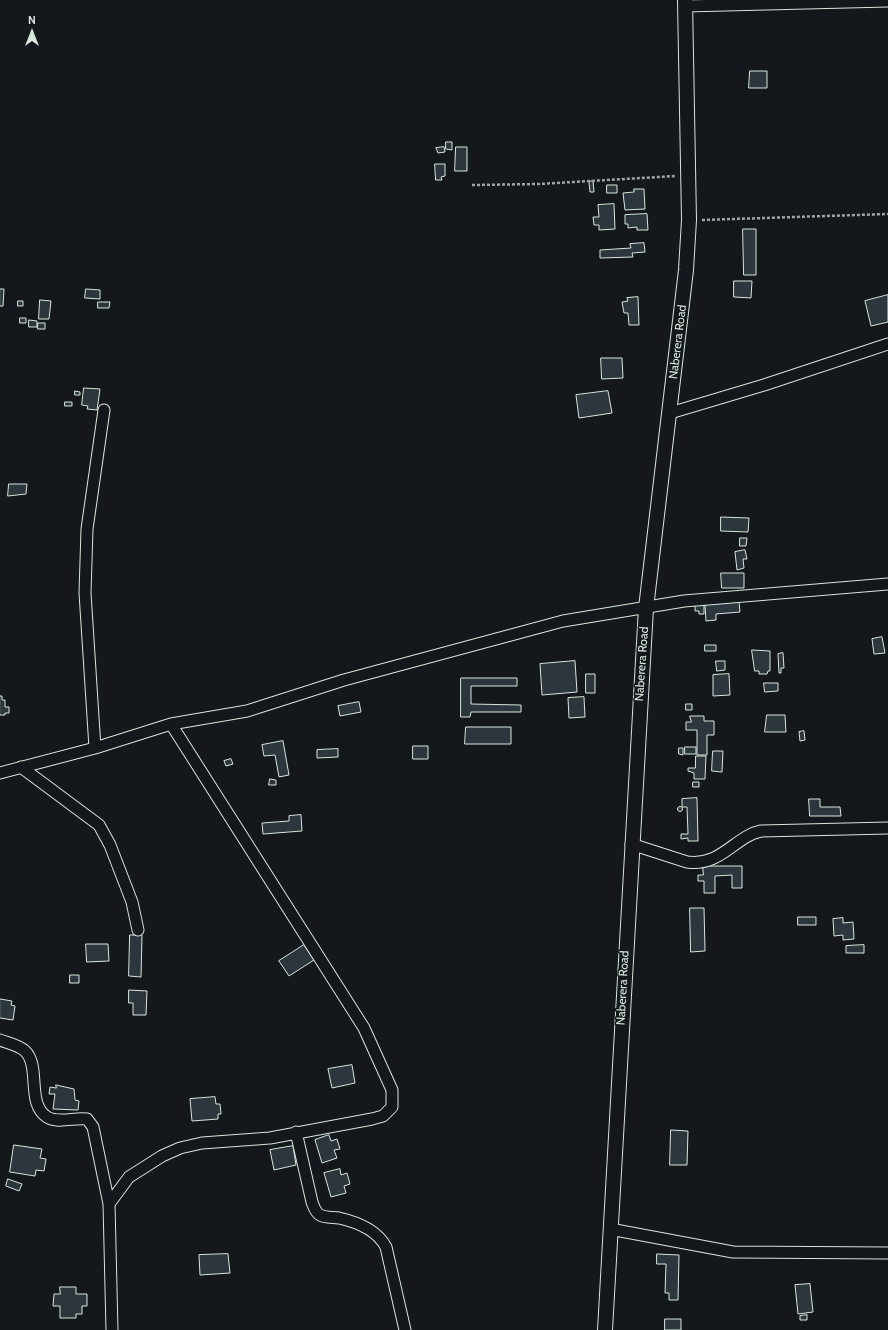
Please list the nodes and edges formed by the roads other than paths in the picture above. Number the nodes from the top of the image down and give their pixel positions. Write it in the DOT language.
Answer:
graph roads {
  1 [pos="888,1"];
  2 [pos="685,3"];
  3 [pos="888,344"];
  4 [pos="104,410"];
  5 [pos="670,413"];
  6 [pos="888,584"];
  7 [pos="646,608"];
  8 [pos="170,724"];
  9 [pos="95,748"];
  10 [pos="21,767"];
  11 [pos="0,773"];
  12 [pos="888,828"];
  13 [pos="631,844"];
  14 [pos="138,930"];
  15 [pos="0,1040"];
  16 [pos="296,1132"];
  17 [pos="109,1204"];
  18 [pos="610,1229"];
  19 [pos="888,1253"];
  20 [pos="112,1330"];
  21 [pos="405,1330"];
  22 [pos="605,1330"];
  1 -- 2 [label="street"];
  2 -- 5 [label="street, Naberera Road"];
  3 -- 5 [label="street"];
  4 -- 9 [label="street"];
  5 -- 7 [label="street, Naberera Road"];
  6 -- 7 [label="street"];
  7 -- 8 [label="street"];
  7 -- 13 [label="street, Naberera Road"];
  8 -- 9 [label="street"];
  8 -- 16 [label="street"];
  9 -- 10 [label="street"];
  10 -- 11 [label="street"];
  10 -- 14 [label="street"];
  12 -- 13 [label="street"];
  13 -- 18 [label="street, Naberera Road"];
  15 -- 17 [label="street"];
  16 -- 17 [label="street"];
  16 -- 21 [label="street"];
  17 -- 20 [label="street"];
  18 -- 19 [label="street"];
  18 -- 22 [label="street, Naberera Road"];
}
